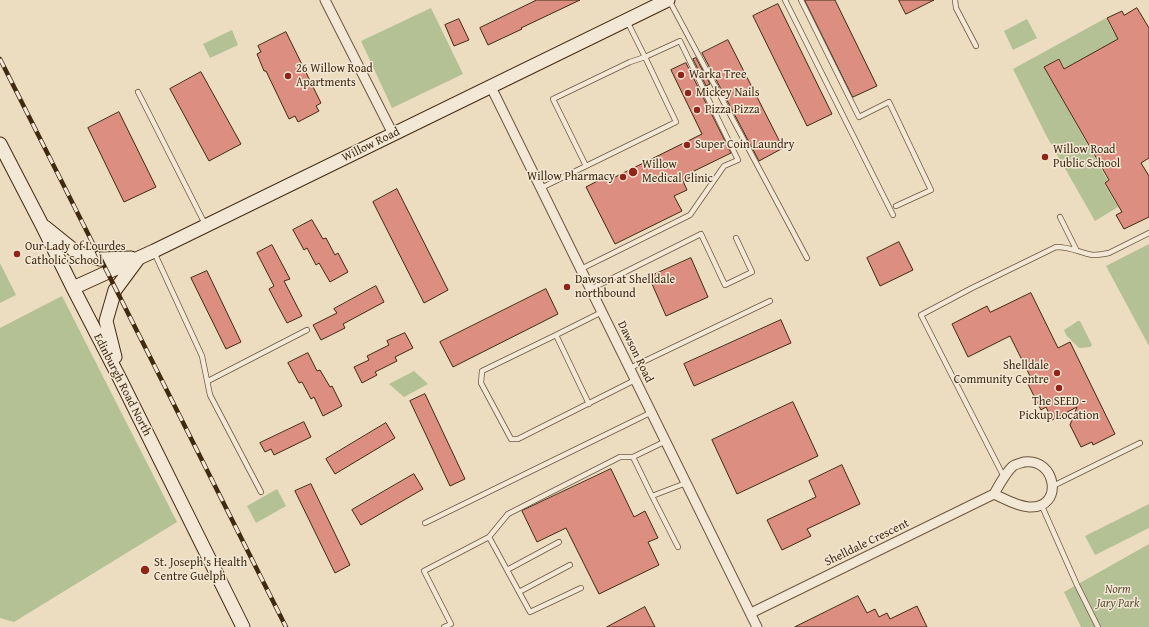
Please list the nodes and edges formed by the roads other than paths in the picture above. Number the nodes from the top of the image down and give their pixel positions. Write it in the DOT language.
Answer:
graph roads {
  1 [pos="325,0"];
  2 [pos="669,0"];
  3 [pos="785,0"];
  4 [pos="801,0"];
  5 [pos="955,0"];
  6 [pos="626,20"];
  7 [pos="976,46"];
  8 [pos="645,57"];
  9 [pos="491,87"];
  10 [pos="138,92"];
  11 [pos="393,134"];
  12 [pos="0,144"];
  13 [pos="586,166"];
  14 [pos="541,188"];
  15 [pos="896,206"];
  16 [pos="893,215"];
  17 [pos="1060,217"];
  18 [pos="42,225"];
  19 [pos="205,225"];
  20 [pos="1149,233"];
  21 [pos="736,238"];
  22 [pos="154,250"];
  23 [pos="1076,250"];
  24 [pos="139,257"];
  25 [pos="806,258"];
  26 [pos="581,269"];
  27 [pos="73,288"];
  28 [pos="591,289"];
  29 [pos="770,301"];
  30 [pos="602,312"];
  31 [pos="306,330"];
  32 [pos="556,335"];
  33 [pos="630,368"];
  34 [pos="120,379"];
  35 [pos="635,380"];
  36 [pos="208,381"];
  37 [pos="589,404"];
  38 [pos="652,412"];
  39 [pos="666,441"];
  40 [pos="1140,443"];
  41 [pos="633,457"];
  42 [pos="1004,478"];
  43 [pos="686,483"];
  44 [pos="1053,486"];
  45 [pos="261,492"];
  46 [pos="994,494"];
  47 [pos="652,496"];
  48 [pos="1041,504"];
  49 [pos="426,523"];
  50 [pos="489,537"];
  51 [pos="559,542"];
  52 [pos="678,547"];
  53 [pos="570,565"];
  54 [pos="507,570"];
  55 [pos="581,588"];
  56 [pos="519,592"];
  57 [pos="751,613"];
  58 [pos="242,627"];
  59 [pos="444,627"];
  60 [pos="758,627"];
  61 [pos="1098,627"];
  1 -- 11 [label="street"];
  2 -- 6 [label="main road, Willow Road"];
  2 -- 25 [label="lane"];
  3 -- 16 [label="lane"];
  4 -- 15 [label="lane"];
  5 -- 7 [label="lane"];
  6 -- 8 [label="lane"];
  6 -- 9 [label="main road, Willow Road"];
  8 -- 13 [label="lane"];
  8 -- 13 [label="lane"];
  8 -- 26 [label="lane"];
  9 -- 11 [label="main road, Willow Road"];
  9 -- 14 [label="street, Dawson Road"];
  10 -- 19 [label="lane"];
  11 -- 19 [label="main road, Willow Road"];
  12 -- 18 [label="main road, Edinburgh Road North"];
  13 -- 14 [label="lane"];
  14 -- 26 [label="street, Dawson Road"];
  17 -- 23 [label="lane"];
  18 -- 24 [label="main road"];
  18 -- 27 [label="main road, Edinburgh Road North"];
  19 -- 22 [label="main road, Willow Road"];
  20 -- 23 [label="lane"];
  21 -- 28 [label="lane"];
  22 -- 24 [label="main road, Willow Road"];
  22 -- 36 [label="lane"];
  23 -- 42 [label="lane"];
  24 -- 27 [label="main road, Willow Road"];
  24 -- 34 [label="main road"];
  26 -- 28 [label="street, Dawson Road"];
  27 -- 34 [label="main road, Edinburgh Road North"];
  28 -- 30 [label="street, Dawson Road"];
  29 -- 33 [label="lane"];
  30 -- 32 [label="lane"];
  30 -- 33 [label="street, Dawson Road"];
  31 -- 36 [label="lane"];
  32 -- 37 [label="lane"];
  32 -- 37 [label="lane"];
  33 -- 35 [label="street, Dawson Road"];
  34 -- 58 [label="main road, Edinburgh Road North"];
  35 -- 37 [label="lane"];
  35 -- 38 [label="street, Dawson Road"];
  36 -- 45 [label="lane"];
  38 -- 39 [label="street, Dawson Road"];
  38 -- 49 [label="lane"];
  39 -- 41 [label="lane"];
  39 -- 43 [label="street, Dawson Road"];
  40 -- 44 [label="lane"];
  41 -- 47 [label="lane"];
  41 -- 50 [label="lane"];
  42 -- 44 [label="street"];
  42 -- 46 [label="street"];
  43 -- 47 [label="lane"];
  43 -- 57 [label="street, Dawson Road"];
  44 -- 48 [label="street"];
  46 -- 48 [label="street"];
  46 -- 57 [label="street, Shelldale Crescent"];
  47 -- 52 [label="lane"];
  48 -- 61 [label="lane"];
  50 -- 54 [label="lane"];
  50 -- 59 [label="lane"];
  51 -- 54 [label="lane"];
  53 -- 56 [label="lane"];
  54 -- 56 [label="lane"];
  55 -- 56 [label="lane"];
  57 -- 60 [label="street, Dawson Road"];
}
